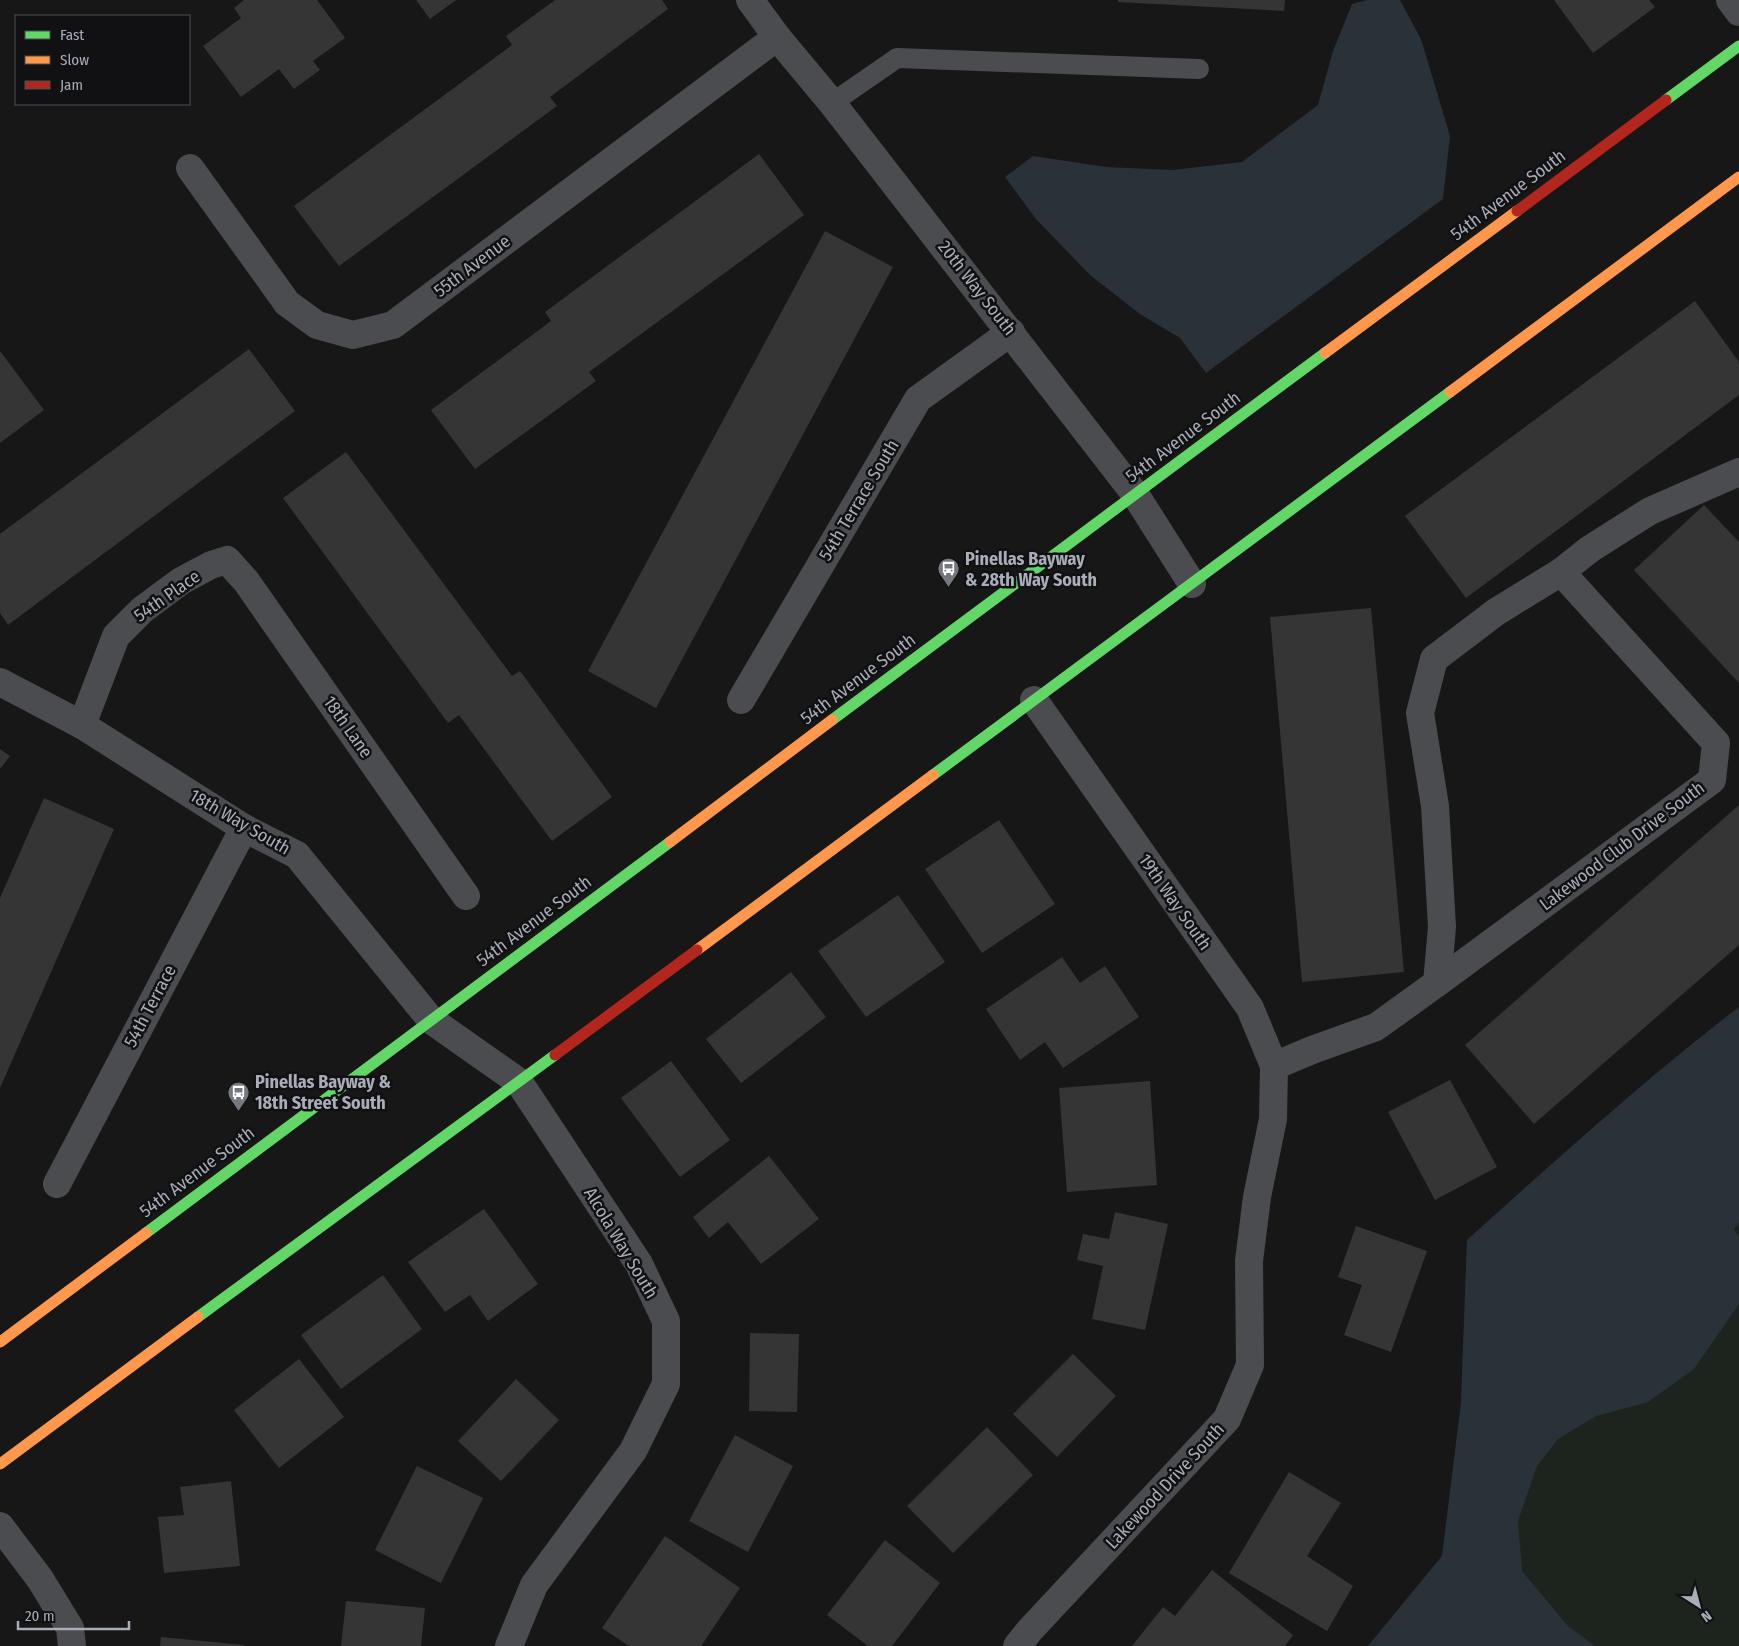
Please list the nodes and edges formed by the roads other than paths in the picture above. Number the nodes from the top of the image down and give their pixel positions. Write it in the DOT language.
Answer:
graph roads {
  1 [pos="750,0"];
  2 [pos="1730,0"];
  3 [pos="1739,12"];
  4 [pos="777,37"];
  5 [pos="1739,46"];
  6 [pos="1199,69"];
  7 [pos="832,103"];
  8 [pos="190,168"];
  9 [pos="1739,177"];
  10 [pos="1011,332"];
  11 [pos="1739,472"];
  12 [pos="1135,494"];
  13 [pos="227,560"];
  14 [pos="1560,572"];
  15 [pos="1192,584"];
  16 [pos="0,682"];
  17 [pos="741,700"];
  18 [pos="1034,700"];
  19 [pos="82,725"];
  20 [pos="244,828"];
  21 [pos="466,896"];
  22 [pos="1437,983"];
  23 [pos="431,1020"];
  24 [pos="1274,1066"];
  25 [pos="519,1082"];
  26 [pos="1273,1119"];
  27 [pos="57,1184"];
  28 [pos="0,1342"];
  29 [pos="0,1464"];
  30 [pos="0,1526"];
  31 [pos="72,1646"];
  32 [pos="509,1646"];
  33 [pos="1017,1646"];
  1 -- 4 [label="street, 20th Way South"];
  2 -- 3 [label="street"];
  4 -- 7 [label="street, 20th Way South"];
  4 -- 8 [label="street, 55th Avenue"];
  5 -- 12 [label="main road, 54th Avenue South"];
  6 -- 7 [label="lane"];
  7 -- 10 [label="street, 20th Way South"];
  9 -- 15 [label="main road"];
  10 -- 12 [label="street, 20th Way South"];
  10 -- 17 [label="street, 54th Terrace South"];
  11 -- 14 [label="street"];
  12 -- 15 [label="street, 20th Way South"];
  12 -- 23 [label="main road, 54th Avenue South"];
  13 -- 19 [label="street, 54th Place"];
  13 -- 21 [label="street, 18th Lane"];
  14 -- 22 [label="street"];
  14 -- 22 [label="street, Lakewood Club Drive South"];
  15 -- 18 [label="main road"];
  16 -- 19 [label="street, 18th Way South"];
  18 -- 24 [label="street, 19th Way South"];
  18 -- 25 [label="main road"];
  19 -- 20 [label="street, 18th Way South"];
  20 -- 23 [label="street, 18th Way South"];
  20 -- 27 [label="street, 54th Terrace"];
  22 -- 24 [label="street, Lakewood Club Drive South"];
  23 -- 25 [label="street, 18th Way South"];
  23 -- 28 [label="main road, 54th Avenue South"];
  24 -- 26 [label="street, 19th Way South"];
  25 -- 29 [label="main road"];
  25 -- 32 [label="street, Alcola Way South"];
  26 -- 33 [label="street, Lakewood Drive South"];
  30 -- 31 [label="street"];
}
